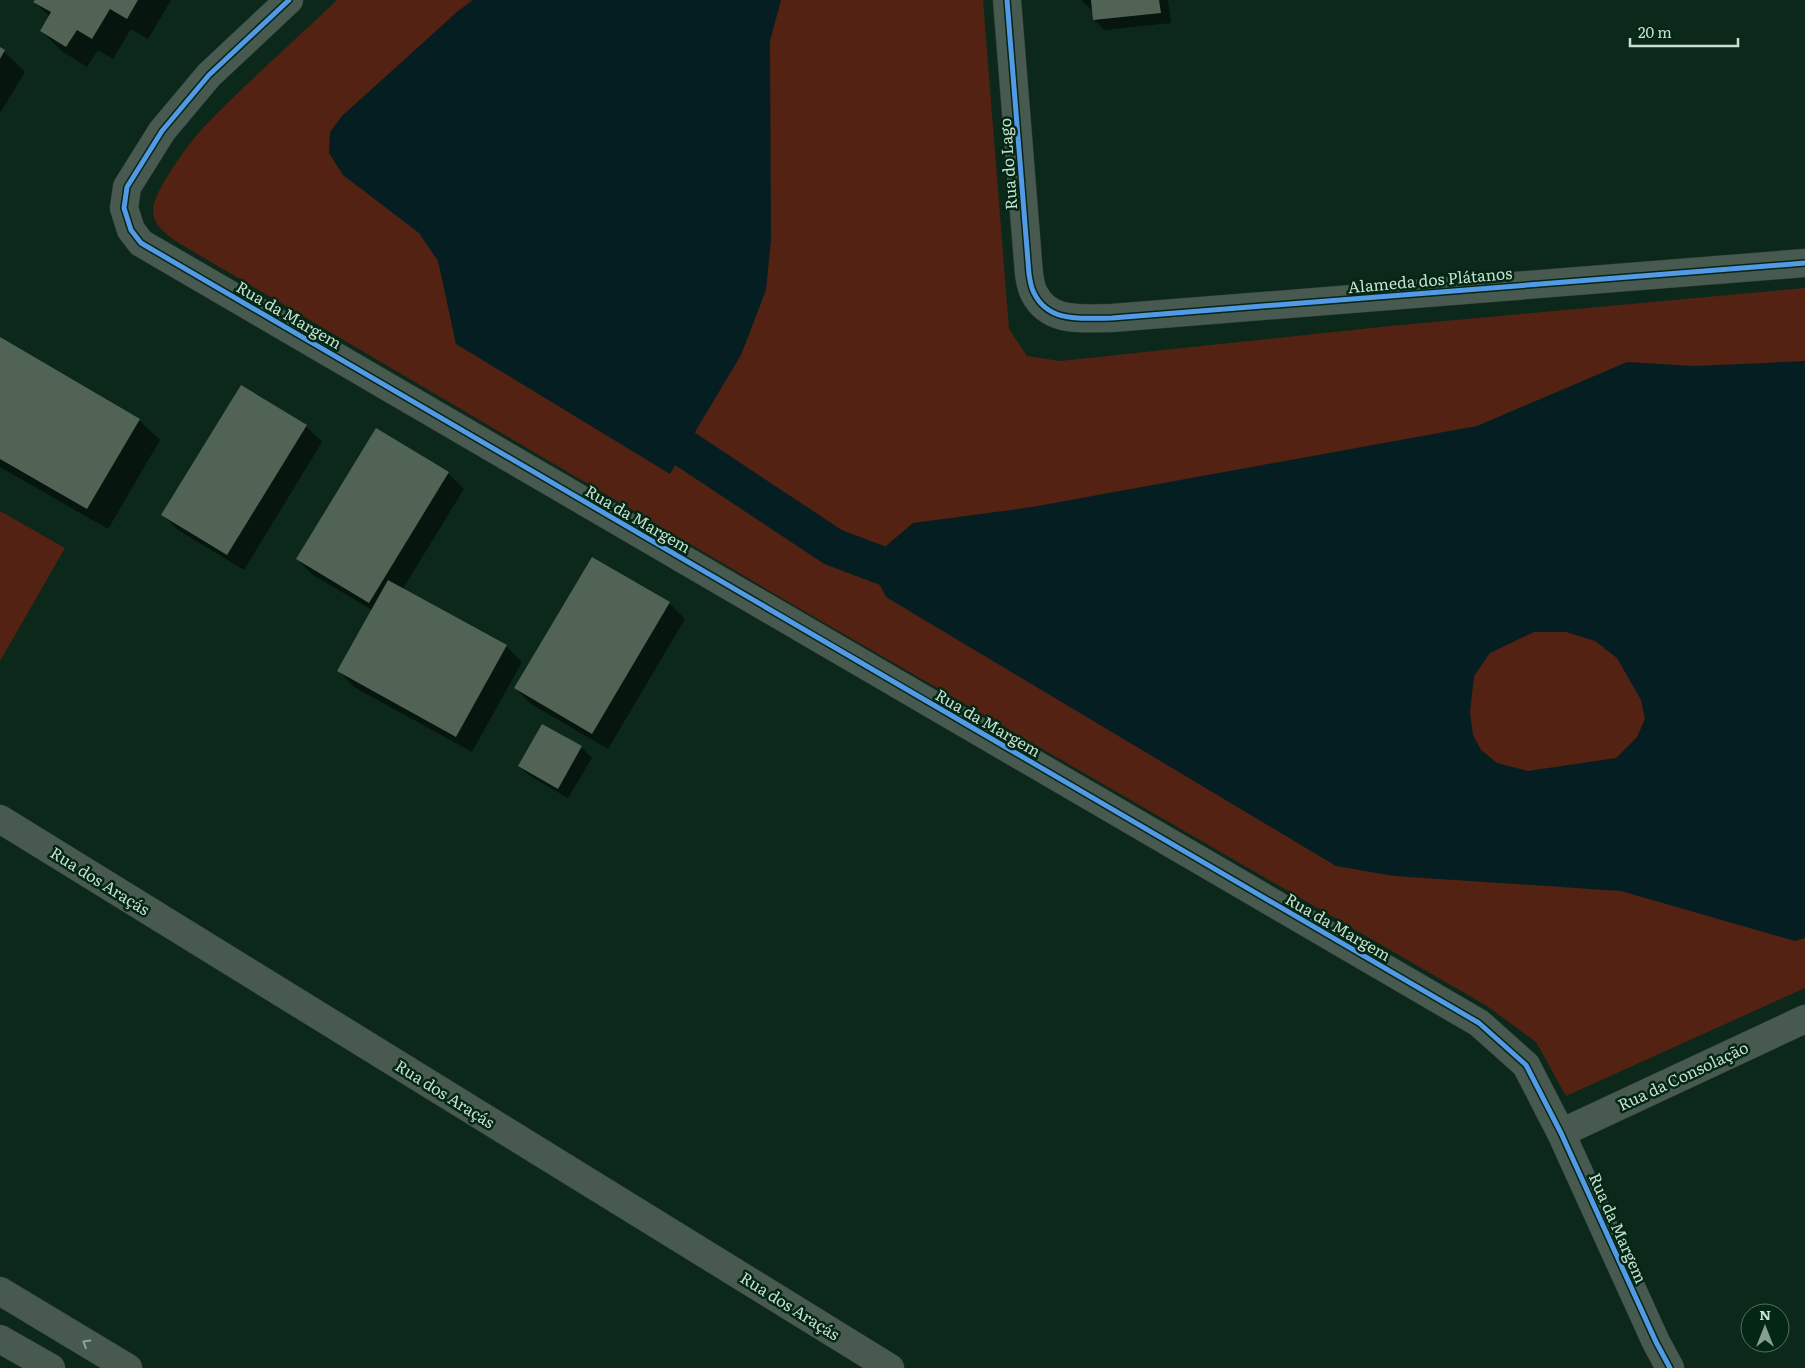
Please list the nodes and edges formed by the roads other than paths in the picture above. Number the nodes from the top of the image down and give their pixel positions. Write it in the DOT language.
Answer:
graph roads {
  1 [pos="289,0"];
  2 [pos="1007,0"];
  3 [pos="1805,263"];
  4 [pos="1057,316"];
  5 [pos="0,819"];
  6 [pos="1805,1019"];
  7 [pos="1561,1133"];
  8 [pos="0,1291"];
  9 [pos="50,1321"];
  10 [pos="0,1339"];
  11 [pos="40,1362"];
  12 [pos="128,1368"];
  13 [pos="890,1368"];
  14 [pos="1670,1368"];
  1 -- 7 [label="street, Rua da Margem"];
  2 -- 4 [label="street, Rua do Lago"];
  3 -- 4 [label="street, Alameda dos Plátanos"];
  5 -- 13 [label="street, Rua dos Araçás"];
  6 -- 7 [label="street, Rua da Consolação"];
  7 -- 14 [label="street, Rua da Margem"];
  8 -- 9 [label="street"];
  9 -- 11 [label="street"];
  12 -- 9 [label="street, one-way"];
  10 -- 11 [label="street"];
}
